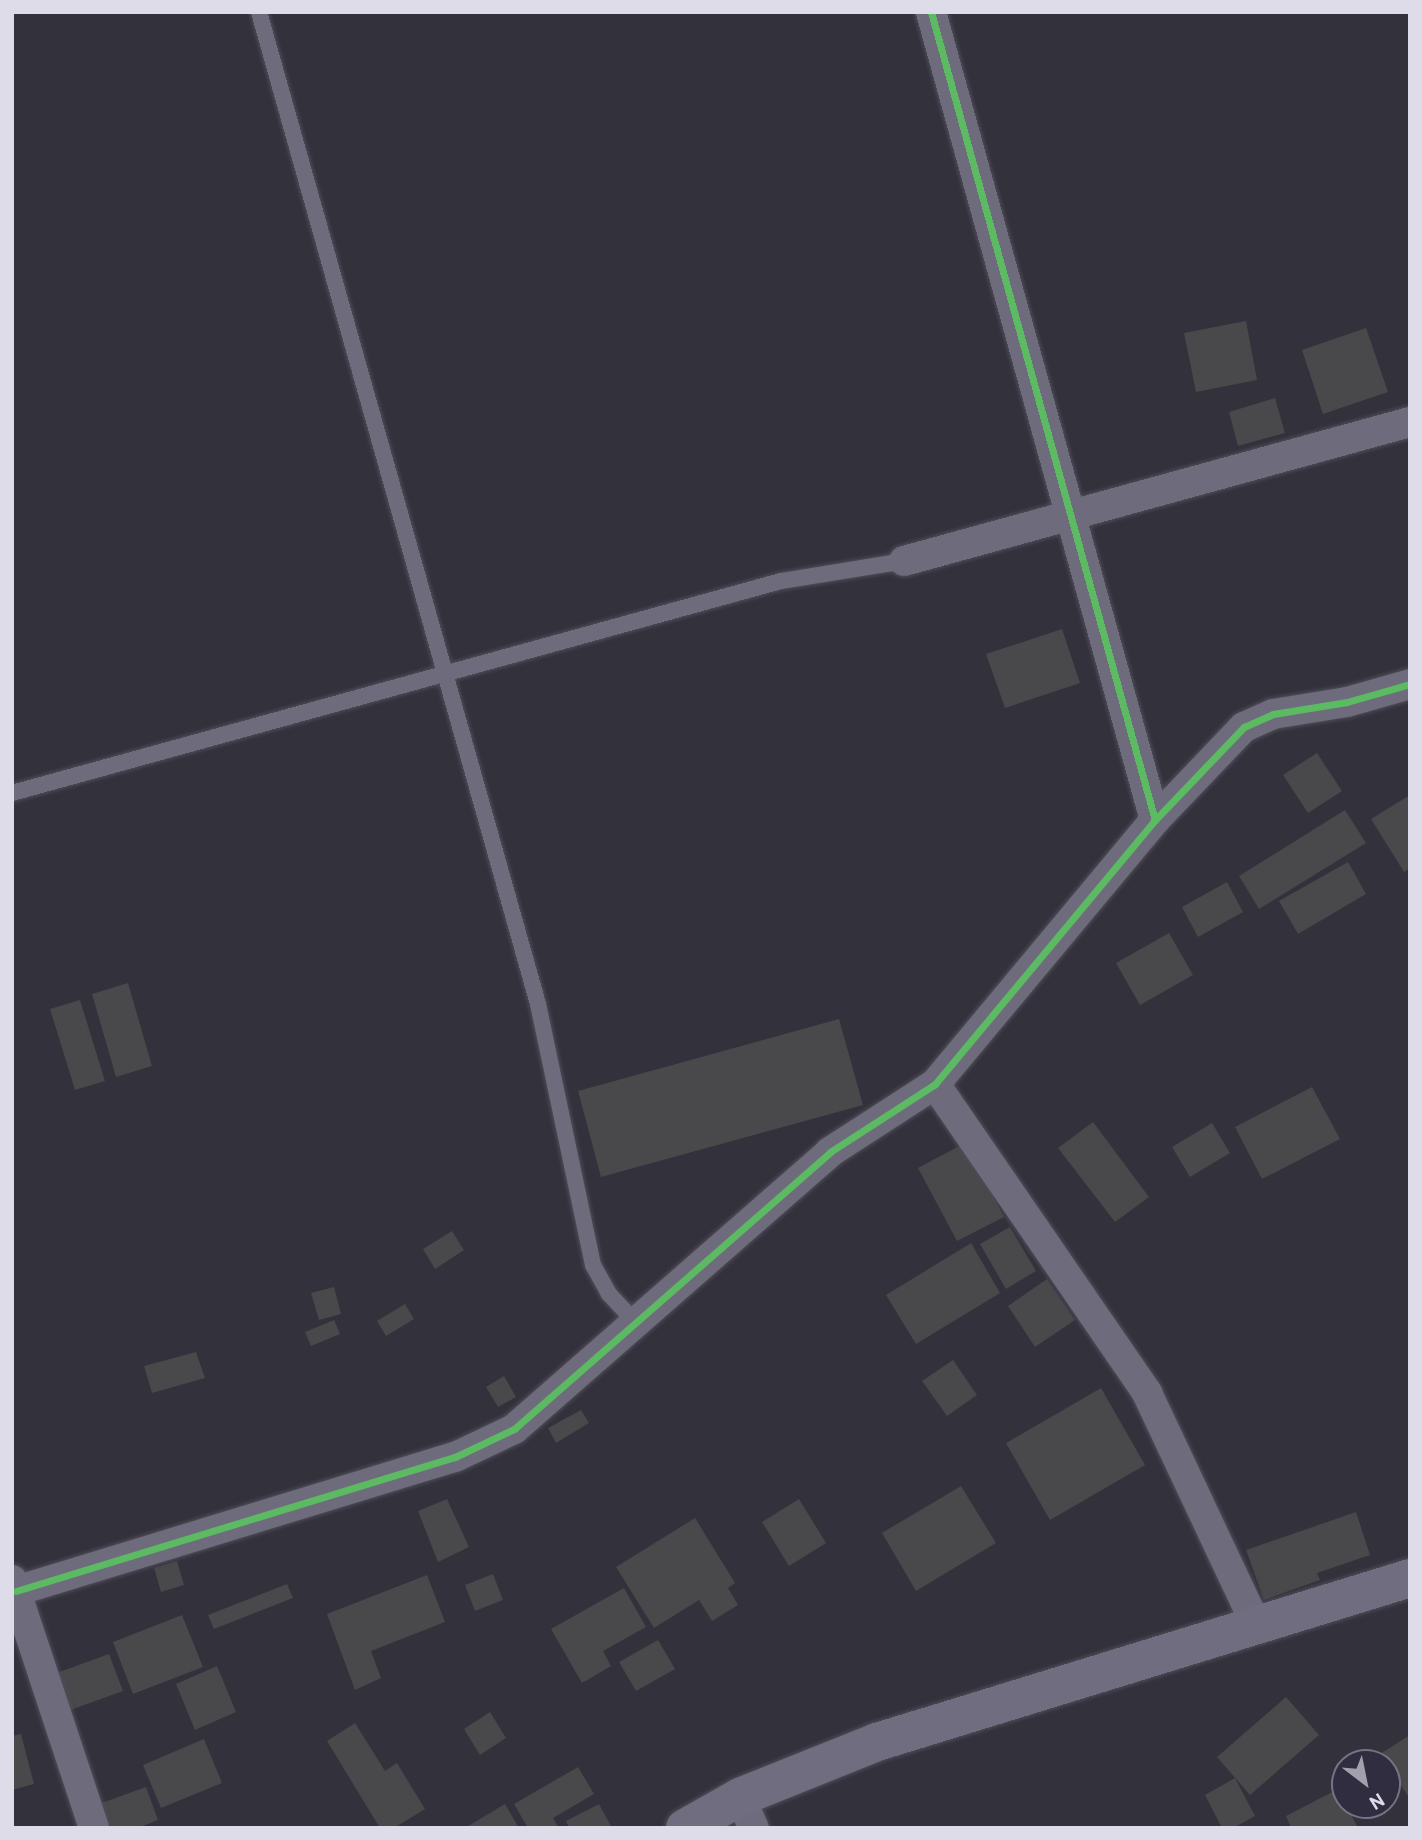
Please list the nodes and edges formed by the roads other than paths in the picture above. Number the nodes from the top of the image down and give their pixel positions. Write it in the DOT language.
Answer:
graph roads {
  1 [pos="259,12"];
  2 [pos="932,12"];
  3 [pos="1410,422"];
  4 [pos="1068,516"];
  5 [pos="904,561"];
  6 [pos="446,670"];
  7 [pos="1410,684"];
  8 [pos="12,793"];
  9 [pos="1155,820"];
  10 [pos="935,1084"];
  11 [pos="638,1325"];
  12 [pos="1408,1583"];
  13 [pos="13,1588"];
  14 [pos="1256,1625"];
  15 [pos="747,1812"];
  16 [pos="94,1828"];
  17 [pos="685,1828"];
  1 -- 6 [label="lane"];
  2 -- 4 [label="street"];
  3 -- 4 [label="street"];
  4 -- 5 [label="street"];
  4 -- 9 [label="street"];
  5 -- 6 [label="lane"];
  6 -- 8 [label="lane"];
  6 -- 11 [label="lane"];
  7 -- 9 [label="street"];
  9 -- 10 [label="street"];
  10 -- 11 [label="street"];
  10 -- 14 [label="street"];
  11 -- 13 [label="street"];
  12 -- 14 [label="street"];
  13 -- 16 [label="street"];
  14 -- 15 [label="street"];
  15 -- 17 [label="street"];
}
